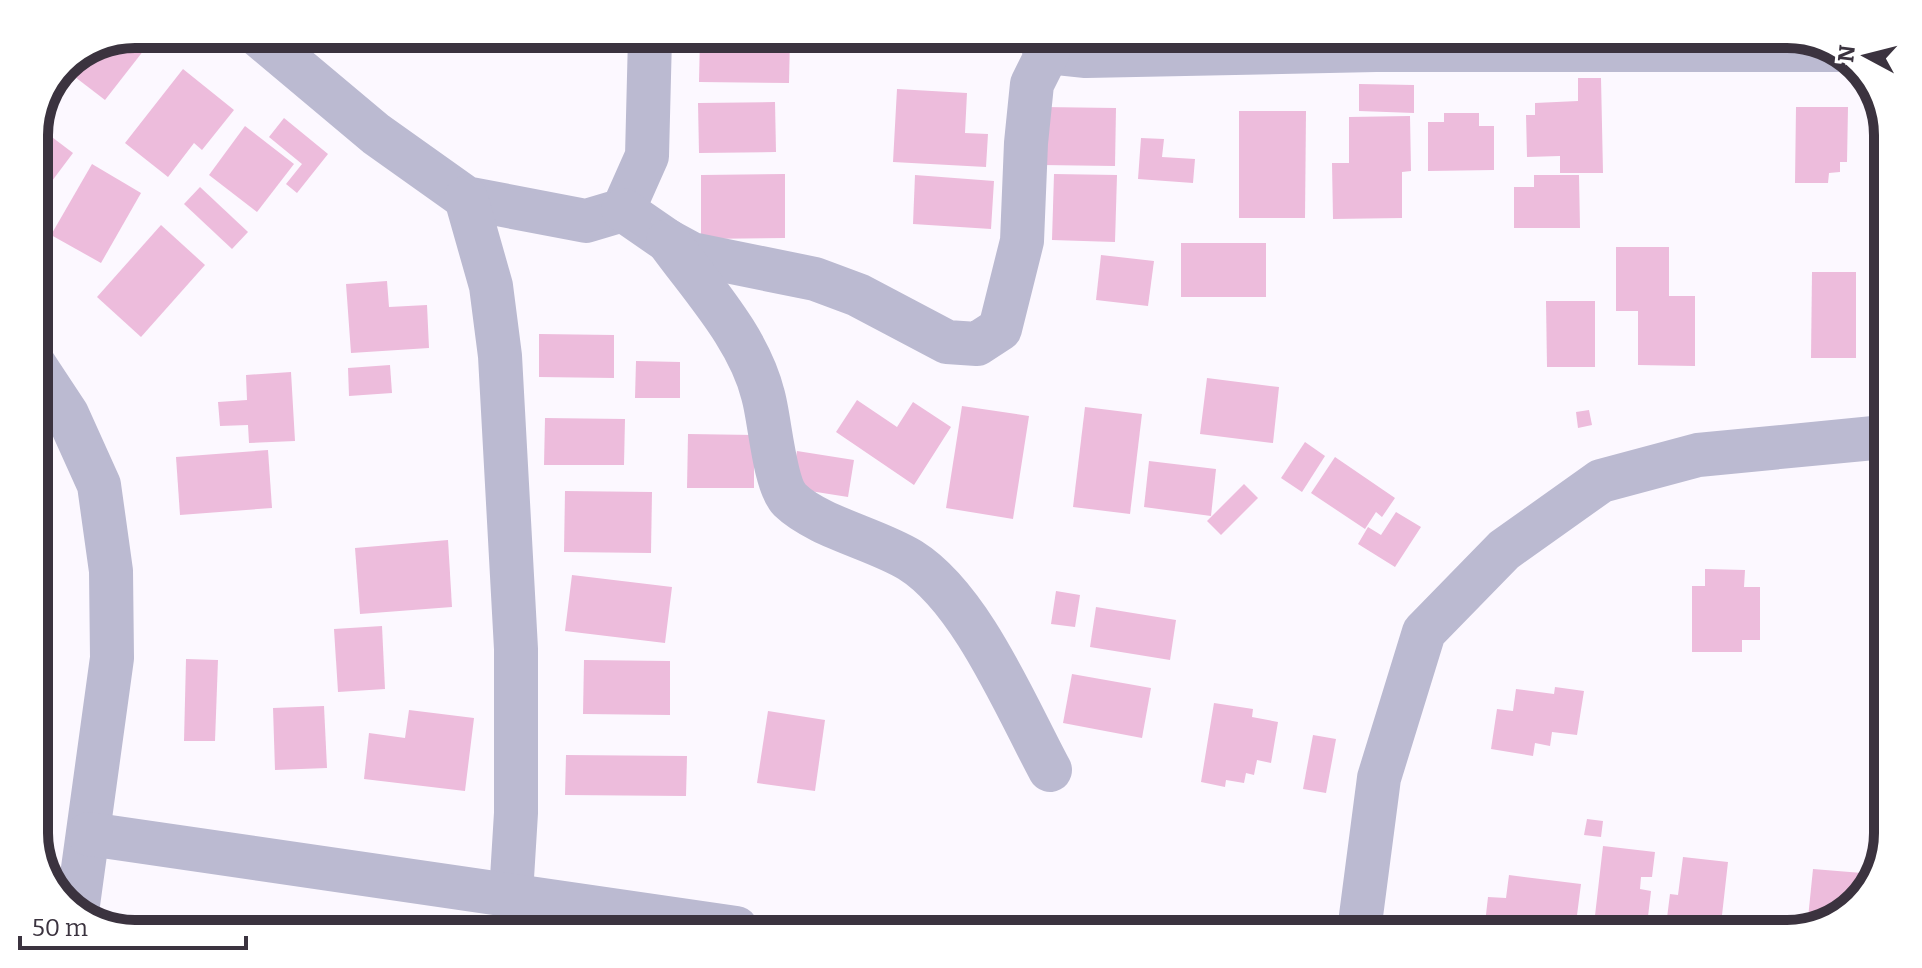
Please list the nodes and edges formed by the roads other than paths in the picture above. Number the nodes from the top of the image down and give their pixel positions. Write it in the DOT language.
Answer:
graph roads {
  1 [pos="273,48"];
  2 [pos="650,48"];
  3 [pos="1043,48"];
  4 [pos="1052,48"];
  5 [pos="1318,48"];
  6 [pos="1755,48"];
  7 [pos="1798,49"];
  8 [pos="466,198"];
  9 [pos="623,210"];
  10 [pos="668,241"];
  11 [pos="48,385"];
  12 [pos="1874,438"];
  13 [pos="1050,770"];
  14 [pos="89,834"];
  15 [pos="79,899"];
  16 [pos="527,906"];
  17 [pos="660,920"];
  18 [pos="1360,920"];
  1 -- 8 [label="street"];
  2 -- 9 [label="street"];
  3 -- 10 [label="street"];
  4 -- 5 [label="street"];
  6 -- 7 [label="street"];
  8 -- 9 [label="street"];
  8 -- 16 [label="street"];
  9 -- 10 [label="street"];
  10 -- 13 [label="street"];
  11 -- 14 [label="street"];
  12 -- 18 [label="street"];
  14 -- 15 [label="street"];
  14 -- 16 [label="street"];
  16 -- 17 [label="street"];
}
